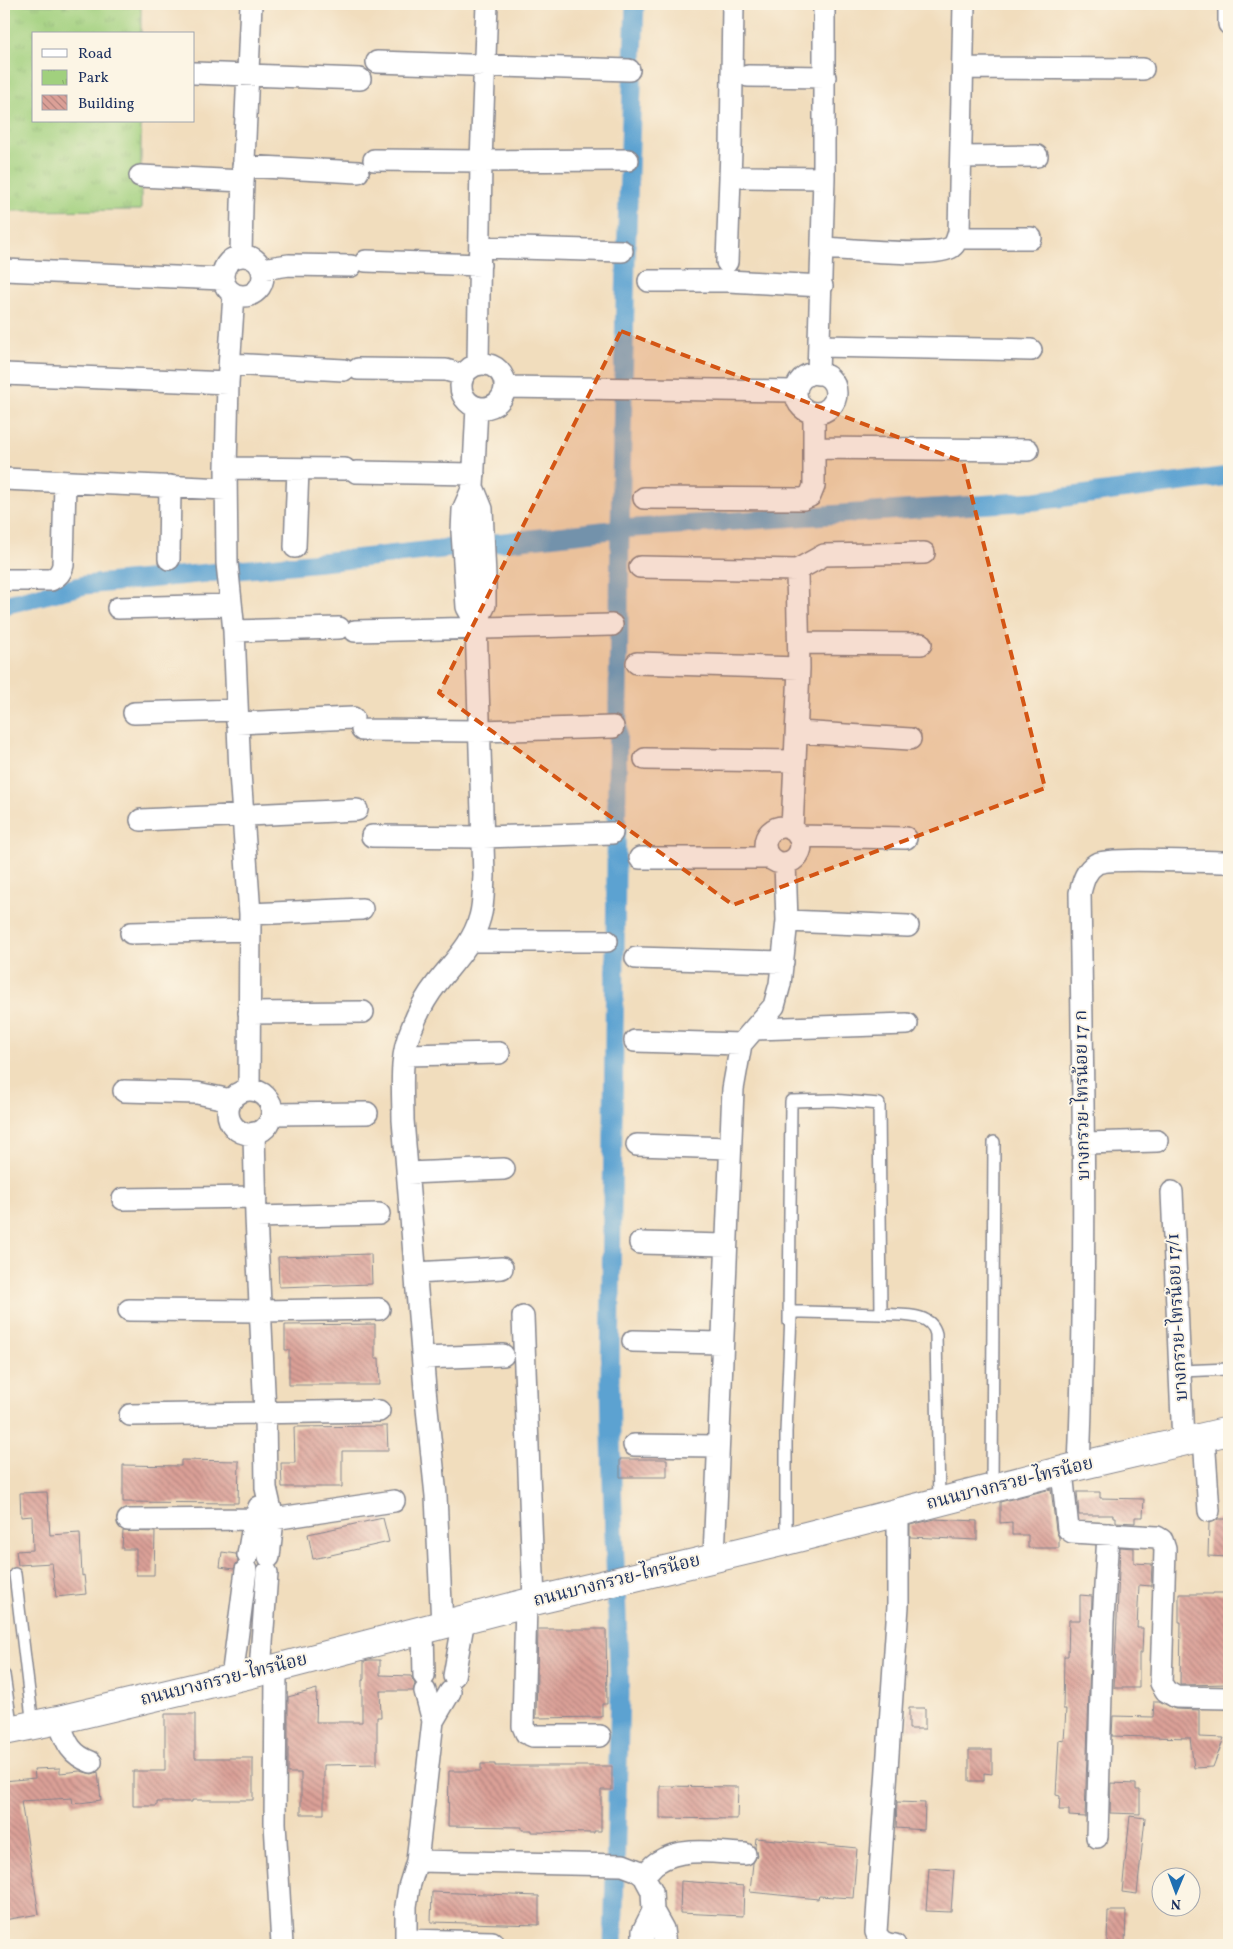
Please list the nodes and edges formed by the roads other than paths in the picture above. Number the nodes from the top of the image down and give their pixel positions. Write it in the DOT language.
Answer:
graph roads {
  1 [pos="251,4"];
  2 [pos="487,4"];
  3 [pos="734,4"];
  4 [pos="824,4"];
  5 [pos="964,4"];
  6 [pos="1229,4"];
  7 [pos="1229,24"];
  8 [pos="377,62"];
  9 [pos="484,66"];
  10 [pos="963,68"];
  11 [pos="1143,68"];
  12 [pos="629,70"];
  13 [pos="195,73"];
  14 [pos="247,73"];
  15 [pos="748,76"];
  16 [pos="825,76"];
  17 [pos="360,79"];
  18 [pos="1037,156"];
  19 [pos="961,157"];
  20 [pos="628,160"];
  21 [pos="481,162"];
  22 [pos="243,174"];
  23 [pos="140,176"];
  24 [pos="742,177"];
  25 [pos="824,178"];
  26 [pos="958,238"];
  27 [pos="1031,238"];
  28 [pos="823,248"];
  29 [pos="622,251"];
  30 [pos="241,256"];
  31 [pos="480,256"];
  32 [pos="727,262"];
  33 [pos="262,269"];
  34 [pos="4,270"];
  35 [pos="649,281"];
  36 [pos="228,286"];
  37 [pos="822,286"];
  38 [pos="820,346"];
  39 [pos="1031,350"];
  40 [pos="471,369"];
  41 [pos="4,374"];
  42 [pos="229,374"];
  43 [pos="818,374"];
  44 [pos="505,386"];
  45 [pos="796,391"];
  46 [pos="477,407"];
  47 [pos="814,413"];
  48 [pos="814,448"];
  49 [pos="1028,450"];
  50 [pos="298,470"];
  51 [pos="4,479"];
  52 [pos="226,479"];
  53 [pos="473,480"];
  54 [pos="66,482"];
  55 [pos="170,486"];
  56 [pos="644,498"];
  57 [pos="295,547"];
  58 [pos="924,553"];
  59 [pos="169,559"];
  60 [pos="640,567"];
  61 [pos="797,570"];
  62 [pos="475,577"];
  63 [pos="4,580"];
  64 [pos="230,605"];
  65 [pos="118,608"];
  66 [pos="612,625"];
  67 [pos="476,626"];
  68 [pos="234,631"];
  69 [pos="799,643"];
  70 [pos="921,644"];
  71 [pos="637,663"];
  72 [pos="800,668"];
  73 [pos="134,713"];
  74 [pos="237,717"];
  75 [pos="613,727"];
  76 [pos="479,731"];
  77 [pos="798,732"];
  78 [pos="910,739"];
  79 [pos="644,759"];
  80 [pos="795,761"];
  81 [pos="357,810"];
  82 [pos="243,816"];
  83 [pos="141,820"];
  84 [pos="795,833"];
  85 [pos="612,834"];
  86 [pos="372,836"];
  87 [pos="483,837"];
  88 [pos="906,838"];
  89 [pos="640,858"];
  90 [pos="777,860"];
  91 [pos="1229,862"];
  92 [pos="362,909"];
  93 [pos="250,922"];
  94 [pos="787,922"];
  95 [pos="908,926"];
  96 [pos="131,934"];
  97 [pos="470,941"];
  98 [pos="607,941"];
  99 [pos="636,958"];
  100 [pos="783,962"];
  101 [pos="363,1012"];
  102 [pos="249,1013"];
  103 [pos="906,1024"];
  104 [pos="748,1036"];
  105 [pos="635,1041"];
  106 [pos="499,1054"];
  107 [pos="404,1055"];
  108 [pos="124,1092"];
  109 [pos="240,1094"];
  110 [pos="367,1113"];
  111 [pos="272,1114"];
  112 [pos="254,1134"];
  113 [pos="1157,1141"];
  114 [pos="994,1142"];
  115 [pos="1085,1143"];
  116 [pos="637,1145"];
  117 [pos="729,1148"];
  118 [pos="504,1170"];
  119 [pos="408,1173"];
  120 [pos="1172,1192"];
  121 [pos="123,1199"];
  122 [pos="256,1207"];
  123 [pos="379,1214"];
  124 [pos="640,1243"];
  125 [pos="726,1245"];
  126 [pos="502,1268"];
  127 [pos="416,1273"];
  128 [pos="379,1309"];
  129 [pos="129,1310"];
  130 [pos="261,1311"];
  131 [pos="882,1314"];
  132 [pos="523,1317"];
  133 [pos="789,1322"];
  134 [pos="634,1341"];
  135 [pos="722,1343"];
  136 [pos="504,1355"];
  137 [pos="423,1358"];
  138 [pos="1229,1369"];
  139 [pos="1181,1371"];
  140 [pos="379,1411"];
  141 [pos="265,1413"];
  142 [pos="130,1415"];
  143 [pos="1205,1437"];
  144 [pos="634,1445"];
  145 [pos="717,1446"];
  146 [pos="1070,1468"];
  147 [pos="992,1488"];
  148 [pos="394,1501"];
  149 [pos="939,1502"];
  150 [pos="1209,1511"];
  151 [pos="898,1512"];
  152 [pos="263,1519"];
  153 [pos="128,1520"];
  154 [pos="1108,1534"];
  155 [pos="786,1542"];
  156 [pos="714,1557"];
  157 [pos="258,1564"];
  158 [pos="15,1574"];
  159 [pos="530,1602"];
  160 [pos="443,1625"];
  161 [pos="268,1670"];
  162 [pos="4,1675"];
  163 [pos="232,1678"];
  164 [pos="1229,1698"];
  165 [pos="433,1721"];
  166 [pos="27,1727"];
  167 [pos="600,1736"];
  168 [pos="91,1762"];
  169 [pos="1097,1837"];
  170 [pos="745,1854"];
  171 [pos="417,1861"];
  172 [pos="644,1876"];
  173 [pos="653,1911"];
  174 [pos="492,1942"];
  175 [pos="406,1943"];
  176 [pos="282,1945"];
  177 [pos="643,1945"];
  178 [pos="665,1945"];
  179 [pos="894,1945"];
  1 -- 14 [label="street"];
  2 -- 9 [label="street"];
  3 -- 32 [label="street"];
  4 -- 16 [label="street"];
  5 -- 10 [label="street"];
  6 -- 7 [label="street"];
  8 -- 9 [label="street"];
  9 -- 12 [label="street"];
  9 -- 21 [label="street"];
  10 -- 11 [label="street"];
  10 -- 19 [label="street"];
  13 -- 14 [label="street"];
  14 -- 17 [label="street"];
  14 -- 22 [label="street"];
  15 -- 16 [label="street"];
  16 -- 25 [label="street"];
  18 -- 19 [label="street"];
  19 -- 26 [label="street"];
  20 -- 21 [label="street"];
  21 -- 22 [label="street"];
  21 -- 31 [label="street"];
  22 -- 23 [label="street"];
  22 -- 30 [label="street"];
  24 -- 25 [label="street"];
  25 -- 28 [label="street"];
  26 -- 27 [label="street"];
  26 -- 28 [label="street"];
  28 -- 37 [label="street"];
  29 -- 31 [label="street"];
  30 -- 33 [label="street"];
  30 -- 36 [label="street"];
  31 -- 33 [label="street"];
  31 -- 40 [label="street"];
  33 -- 36 [label="street"];
  34 -- 36 [label="street"];
  35 -- 37 [label="street"];
  36 -- 42 [label="street"];
  37 -- 38 [label="street"];
  38 -- 39 [label="street"];
  38 -- 43 [label="street"];
  40 -- 42 [label="street"];
  40 -- 44 [label="street"];
  40 -- 46 [label="street"];
  41 -- 42 [label="street"];
  42 -- 52 [label="street"];
  43 -- 45 [label="street"];
  43 -- 47 [label="street"];
  44 -- 45 [label="street"];
  44 -- 46 [label="street"];
  45 -- 47 [label="street"];
  46 -- 53 [label="street"];
  47 -- 48 [label="street"];
  48 -- 49 [label="street"];
  48 -- 56 [label="street"];
  50 -- 52 [label="street"];
  50 -- 53 [label="street"];
  50 -- 57 [label="street"];
  51 -- 54 [label="street"];
  52 -- 55 [label="street"];
  52 -- 64 [label="street"];
  53 -- 62 [label="street"];
  53 -- 62 [label="street"];
  54 -- 55 [label="street"];
  54 -- 63 [label="street"];
  55 -- 59 [label="street"];
  58 -- 61 [label="street"];
  60 -- 61 [label="street"];
  61 -- 69 [label="street"];
  62 -- 67 [label="street"];
  64 -- 65 [label="street"];
  64 -- 68 [label="street"];
  66 -- 67 [label="street"];
  67 -- 68 [label="street"];
  67 -- 76 [label="street"];
  68 -- 74 [label="street"];
  69 -- 70 [label="street"];
  69 -- 72 [label="street"];
  71 -- 72 [label="street"];
  72 -- 77 [label="street"];
  73 -- 74 [label="street"];
  74 -- 76 [label="street"];
  74 -- 82 [label="street"];
  75 -- 76 [label="street"];
  76 -- 87 [label="street"];
  77 -- 78 [label="street"];
  77 -- 80 [label="street"];
  79 -- 80 [label="street"];
  80 -- 84 [label="street"];
  81 -- 82 [label="street"];
  82 -- 83 [label="street"];
  82 -- 93 [label="street"];
  84 -- 88 [label="street"];
  84 -- 90 [label="street"];
  84 -- 90 [label="street"];
  85 -- 87 [label="street"];
  86 -- 87 [label="street"];
  87 -- 97 [label="street"];
  89 -- 90 [label="street"];
  90 -- 94 [label="street"];
  91 -- 115 [label="street, บางกรวย-ไทรน้อย 17 ก"];
  92 -- 93 [label="street"];
  93 -- 96 [label="street"];
  93 -- 102 [label="street"];
  94 -- 95 [label="street"];
  94 -- 100 [label="street"];
  97 -- 98 [label="street"];
  97 -- 107 [label="street"];
  99 -- 100 [label="street"];
  100 -- 104 [label="street"];
  101 -- 102 [label="street"];
  102 -- 109 [label="street"];
  103 -- 104 [label="street"];
  104 -- 105 [label="street"];
  104 -- 117 [label="street"];
  106 -- 107 [label="street"];
  107 -- 119 [label="street"];
  108 -- 109 [label="street"];
  109 -- 111 [label="street"];
  109 -- 112 [label="street"];
  110 -- 111 [label="street"];
  111 -- 112 [label="street"];
  112 -- 122 [label="street"];
  113 -- 115 [label="street"];
  114 -- 147 [label="lane"];
  115 -- 146 [label="street, บางกรวย-ไทรน้อย 17 ก"];
  116 -- 117 [label="street"];
  117 -- 125 [label="street"];
  118 -- 119 [label="street"];
  119 -- 127 [label="street"];
  120 -- 139 [label="street, บางกรวย-ไทรน้อย 17/1"];
  121 -- 122 [label="street"];
  122 -- 123 [label="street"];
  122 -- 130 [label="street"];
  124 -- 125 [label="street"];
  125 -- 135 [label="street"];
  126 -- 127 [label="street"];
  127 -- 137 [label="street"];
  128 -- 130 [label="street"];
  129 -- 130 [label="street"];
  130 -- 141 [label="street"];
  131 -- 133 [label="lane"];
  131 -- 133 [label="lane"];
  131 -- 149 [label="lane"];
  132 -- 159 [label="street"];
  133 -- 155 [label="lane"];
  134 -- 135 [label="street"];
  135 -- 145 [label="street"];
  136 -- 137 [label="street"];
  137 -- 160 [label="street"];
  138 -- 139 [label="lane"];
  139 -- 143 [label="street, บางกรวย-ไทรน้อย 17/1"];
  140 -- 141 [label="street"];
  141 -- 142 [label="street"];
  141 -- 152 [label="street"];
  143 -- 146 [label="main road, ถนนบางกรวย-ไทรน้อย"];
  143 -- 150 [label="street, บางกรวย-ไทรน้อย 17/1"];
  144 -- 145 [label="street"];
  145 -- 156 [label="street"];
  146 -- 147 [label="main road, ถนนบางกรวย-ไทรน้อย"];
  146 -- 154 [label="street, บางกรวย-ไทรน้อย 17 ก"];
  147 -- 149 [label="main road, ถนนบางกรวย-ไทรน้อย"];
  148 -- 152 [label="street"];
  149 -- 151 [label="main road, ถนนบางกรวย-ไทรน้อย"];
  151 -- 155 [label="main road, ถนนบางกรวย-ไทรน้อย"];
  151 -- 179 [label="street"];
  152 -- 153 [label="street"];
  152 -- 157 [label="street"];
  154 -- 164 [label="street, บางกรวย-ไทรน้อย 17 ก"];
  154 -- 169 [label="street"];
  155 -- 156 [label="main road, ถนนบางกรวย-ไทรน้อย"];
  156 -- 159 [label="main road, ถนนบางกรวย-ไทรน้อย"];
  157 -- 161 [label="street"];
  157 -- 163 [label="street"];
  158 -- 166 [label="lane"];
  159 -- 160 [label="main road, ถนนบางกรวย-ไทรน้อย"];
  159 -- 167 [label="street"];
  160 -- 161 [label="main road, ถนนบางกรวย-ไทรน้อย"];
  160 -- 165 [label="street"];
  160 -- 165 [label="street"];
  161 -- 163 [label="main road, ถนนบางกรวย-ไทรน้อย"];
  161 -- 176 [label="street"];
  162 -- 166 [label="lane"];
  163 -- 166 [label="main road, ถนนบางกรวย-ไทรน้อย"];
  165 -- 171 [label="street"];
  166 -- 168 [label="street"];
  170 -- 172 [label="street"];
  171 -- 172 [label="street"];
  171 -- 175 [label="street"];
  172 -- 173 [label="street"];
  173 -- 177 [label="street"];
  173 -- 178 [label="street"];
  174 -- 175 [label="street"];
}
